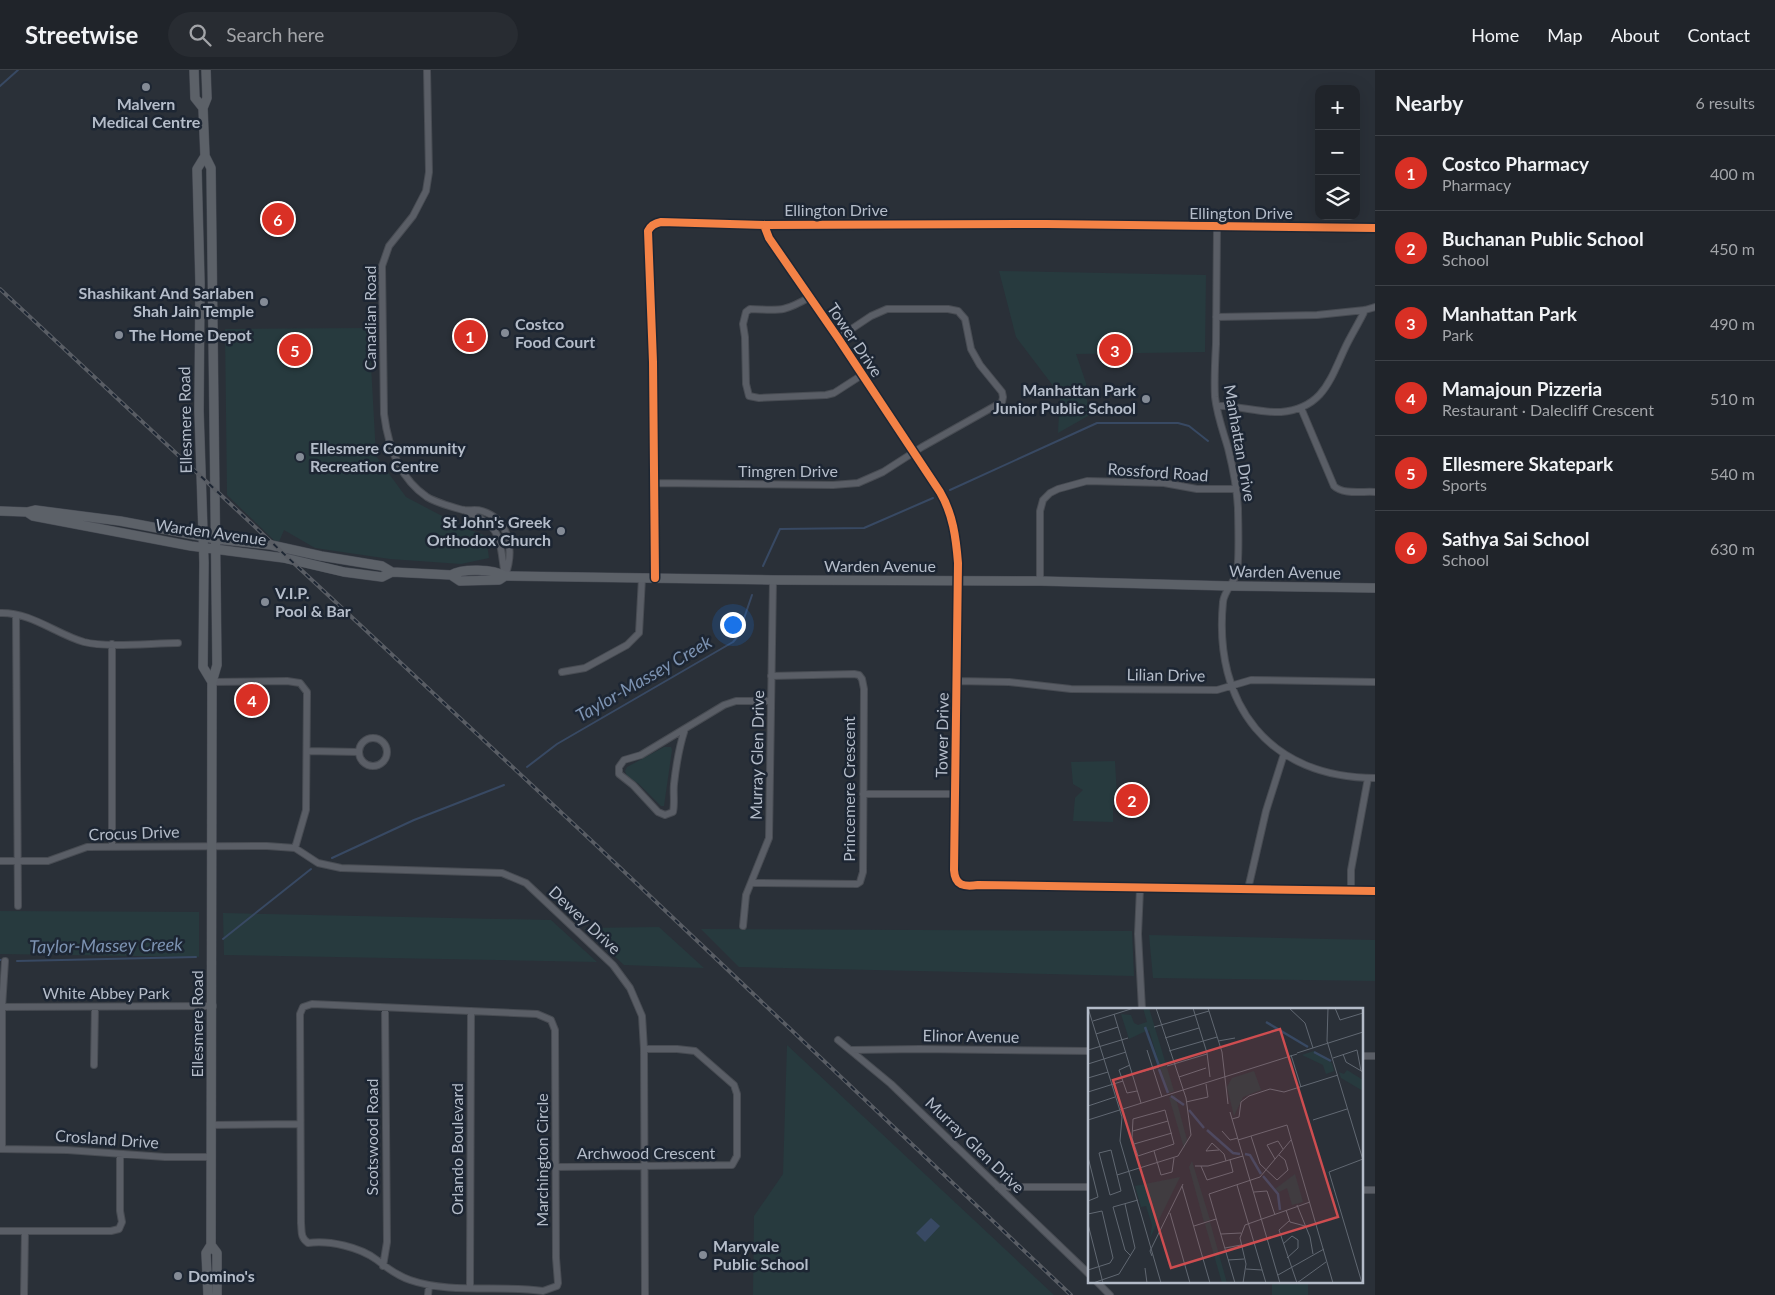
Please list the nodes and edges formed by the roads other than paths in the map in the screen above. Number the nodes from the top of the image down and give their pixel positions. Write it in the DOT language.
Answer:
graph roads {
  1 [pos="194,70"];
  2 [pos="206,70"];
  3 [pos="427,70"];
  4 [pos="202,108"];
  5 [pos="205,156"];
  6 [pos="764,224"];
  7 [pos="1217,227"];
  8 [pos="1375,228"];
  9 [pos="200,282"];
  10 [pos="212,282"];
  11 [pos="810,297"];
  12 [pos="1375,307"];
  13 [pos="1365,310"];
  14 [pos="1216,317"];
  15 [pos="838,338"];
  16 [pos="862,375"];
  17 [pos="1217,406"];
  18 [pos="1301,408"];
  19 [pos="914,453"];
  20 [pos="654,483"];
  21 [pos="1236,489"];
  22 [pos="1375,492"];
  23 [pos="0,511"];
  24 [pos="27,512"];
  25 [pos="203,537"];
  26 [pos="216,539"];
  27 [pos="204,548"];
  28 [pos="216,550"];
  29 [pos="392,572"];
  30 [pos="505,576"];
  31 [pos="642,578"];
  32 [pos="655,578"];
  33 [pos="773,580"];
  34 [pos="957,581"];
  35 [pos="1040,581"];
  36 [pos="1230,586"];
  37 [pos="1375,588"];
  38 [pos="0,613"];
  39 [pos="16,615"];
  40 [pos="178,643"];
  41 [pos="112,644"];
  42 [pos="562,672"];
  43 [pos="771,676"];
  44 [pos="956,681"];
  45 [pos="212,682"];
  46 [pos="1375,682"];
  47 [pos="1232,686"];
  48 [pos="771,701"];
  49 [pos="685,729"];
  50 [pos="307,751"];
  51 [pos="358,752"];
  52 [pos="1284,754"];
  53 [pos="1371,778"];
  54 [pos="863,794"];
  55 [pos="954,794"];
  56 [pos="211,845"];
  57 [pos="112,846"];
  58 [pos="296,848"];
  59 [pos="0,861"];
  60 [pos="18,861"];
  61 [pos="751,882"];
  62 [pos="1140,888"];
  63 [pos="1248,889"];
  64 [pos="1351,890"];
  65 [pos="1375,891"];
  66 [pos="18,906"];
  67 [pos="743,926"];
  68 [pos="6,961"];
  69 [pos="213,1006"];
  70 [pos="1,1007"];
  71 [pos="95,1007"];
  72 [pos="385,1008"];
  73 [pos="1142,1008"];
  74 [pos="471,1011"];
  75 [pos="838,1040"];
  76 [pos="644,1049"];
  77 [pos="852,1050"];
  78 [pos="1088,1052"];
  79 [pos="1362,1056"];
  80 [pos="1375,1056"];
  81 [pos="94,1065"];
  82 [pos="299,1124"];
  83 [pos="212,1125"];
  84 [pos="1,1149"];
  85 [pos="120,1154"];
  86 [pos="212,1157"];
  87 [pos="556,1167"];
  88 [pos="644,1167"];
  89 [pos="998,1187"];
  90 [pos="1088,1187"];
  91 [pos="1362,1190"];
  92 [pos="1375,1190"];
  93 [pos="0,1231"];
  94 [pos="25,1231"];
  95 [pos="211,1245"];
  96 [pos="383,1266"];
  97 [pos="1088,1273"];
  98 [pos="1097,1282"];
  99 [pos="430,1285"];
  100 [pos="470,1288"];
  101 [pos="24,1295"];
  102 [pos="208,1295"];
  103 [pos="217,1295"];
  104 [pos="428,1295"];
  105 [pos="645,1295"];
  106 [pos="1110,1295"];
  1 -- 4 [label="main road, Ellesmere Road"];
  2 -- 4 [label="main road, Ellesmere Road"];
  3 -- 30 [label="street, Canadian Road"];
  4 -- 5 [label="main road, Ellesmere Road"];
  5 -- 9 [label="main road, Ellesmere Road"];
  5 -- 10 [label="main road, Ellesmere Road"];
  6 -- 7 [label="street, Ellington Drive"];
  6 -- 11 [label="street, Tower Drive"];
  6 -- 20 [label="street, Ellington Drive"];
  7 -- 8 [label="street, Ellington Drive"];
  7 -- 14 [label="street, Manhattan Drive"];
  9 -- 10 [label="main road"];
  9 -- 25 [label="main road, Ellesmere Road"];
  10 -- 26 [label="main road, Ellesmere Road"];
  11 -- 15 [label="street, Tower Drive"];
  11 -- 16 [label="street"];
  12 -- 13 [label="street"];
  13 -- 14 [label="street"];
  13 -- 18 [label="street"];
  14 -- 17 [label="street, Manhattan Drive"];
  15 -- 16 [label="street, Tower Drive"];
  15 -- 19 [label="street, Timgren Drive"];
  16 -- 19 [label="street, Tower Drive"];
  17 -- 18 [label="street"];
  17 -- 21 [label="street, Manhattan Drive"];
  18 -- 22 [label="street"];
  19 -- 20 [label="street, Timgren Drive"];
  19 -- 34 [label="street, Tower Drive"];
  20 -- 32 [label="street, Ellington Drive"];
  21 -- 35 [label="street, Rossford Road"];
  21 -- 36 [label="street, Manhattan Drive"];
  23 -- 24 [label="main road, Warden Avenue"];
  24 -- 25 [label="main road, Warden Avenue"];
  24 -- 27 [label="main road, Warden Avenue"];
  25 -- 26 [label="main road, Warden Avenue"];
  25 -- 27 [label="main road, Ellesmere Road"];
  26 -- 28 [label="main road, Ellesmere Road"];
  26 -- 29 [label="main road, Warden Avenue"];
  27 -- 28 [label="main road, Warden Avenue"];
  27 -- 45 [label="main road, Ellesmere Road"];
  28 -- 29 [label="main road, Warden Avenue"];
  28 -- 45 [label="main road, Ellesmere Road"];
  29 -- 30 [label="main road, Warden Avenue"];
  30 -- 31 [label="main road, Warden Avenue"];
  31 -- 32 [label="main road, Warden Avenue"];
  31 -- 42 [label="street"];
  32 -- 33 [label="main road, Warden Avenue"];
  33 -- 34 [label="main road, Warden Avenue"];
  33 -- 43 [label="street, Murray Glen Drive"];
  34 -- 35 [label="main road, Warden Avenue"];
  34 -- 44 [label="street, Tower Drive"];
  35 -- 36 [label="main road, Warden Avenue"];
  36 -- 37 [label="main road, Warden Avenue"];
  36 -- 47 [label="street, Manhattan Drive"];
  38 -- 39 [label="street"];
  39 -- 41 [label="street"];
  39 -- 60 [label="street"];
  40 -- 41 [label="street"];
  41 -- 57 [label="street"];
  43 -- 48 [label="street, Murray Glen Drive"];
  43 -- 54 [label="street, Princemere Crescent"];
  44 -- 47 [label="street, Lilian Drive"];
  44 -- 55 [label="street, Tower Drive"];
  45 -- 50 [label="street"];
  45 -- 56 [label="main road, Ellesmere Road"];
  46 -- 47 [label="street, Lilian Drive"];
  47 -- 52 [label="street, Manhattan Drive"];
  48 -- 49 [label="street"];
  48 -- 61 [label="street, Murray Glen Drive"];
  49 -- 49 [label="street"];
  50 -- 51 [label="street"];
  50 -- 58 [label="street"];
  51 -- 51 [label="street"];
  52 -- 53 [label="street, Manhattan Drive"];
  52 -- 63 [label="street"];
  53 -- 64 [label="street"];
  54 -- 55 [label="street"];
  54 -- 61 [label="street, Princemere Crescent"];
  55 -- 62 [label="street, Tower Drive"];
  56 -- 57 [label="street, Crocus Drive"];
  56 -- 58 [label="street"];
  56 -- 69 [label="main road, Ellesmere Road"];
  57 -- 60 [label="street, Crocus Drive"];
  58 -- 76 [label="street, Dewey Drive"];
  59 -- 60 [label="street, Crocus Drive"];
  60 -- 66 [label="street"];
  61 -- 67 [label="street, Murray Glen Drive"];
  62 -- 63 [label="street, Tower Drive"];
  62 -- 73 [label="street"];
  63 -- 64 [label="street, Tower Drive"];
  64 -- 65 [label="street, Tower Drive"];
  68 -- 70 [label="street"];
  69 -- 71 [label="street, White Abbey Park"];
  69 -- 83 [label="main road, Ellesmere Road"];
  70 -- 71 [label="street, White Abbey Park"];
  70 -- 84 [label="street"];
  71 -- 81 [label="street"];
  72 -- 74 [label="street, Marchington Circle"];
  72 -- 82 [label="street, Marchington Circle"];
  72 -- 96 [label="street, Scotswood Road"];
  74 -- 87 [label="street, Marchington Circle"];
  74 -- 100 [label="street, Orlando Boulevard"];
  75 -- 77 [label="street, Murray Glen Drive"];
  76 -- 88 [label="street, Dewey Drive"];
  76 -- 88 [label="street, Archwood Crescent"];
  77 -- 78 [label="street, Elinor Avenue"];
  77 -- 89 [label="street, Murray Glen Drive"];
  79 -- 80 [label="street"];
  82 -- 83 [label="street"];
  82 -- 96 [label="street, Marchington Circle"];
  83 -- 86 [label="main road, Ellesmere Road"];
  84 -- 85 [label="street, Crosland Drive"];
  85 -- 86 [label="street, Crosland Drive"];
  85 -- 94 [label="street"];
  86 -- 95 [label="main road, Ellesmere Road"];
  87 -- 88 [label="street, Archwood Crescent"];
  87 -- 100 [label="street, Marchington Circle"];
  88 -- 105 [label="street, Dewey Drive"];
  89 -- 90 [label="street"];
  89 -- 97 [label="street, Murray Glen Drive"];
  91 -- 92 [label="street"];
  93 -- 94 [label="street"];
  94 -- 101 [label="street"];
  95 -- 102 [label="main road, Ellesmere Road"];
  95 -- 103 [label="main road, Ellesmere Road"];
  96 -- 99 [label="street, Marchington Circle"];
  98 -- 106 [label="street"];
  99 -- 100 [label="street, Marchington Circle"];
  99 -- 104 [label="street"];
}
